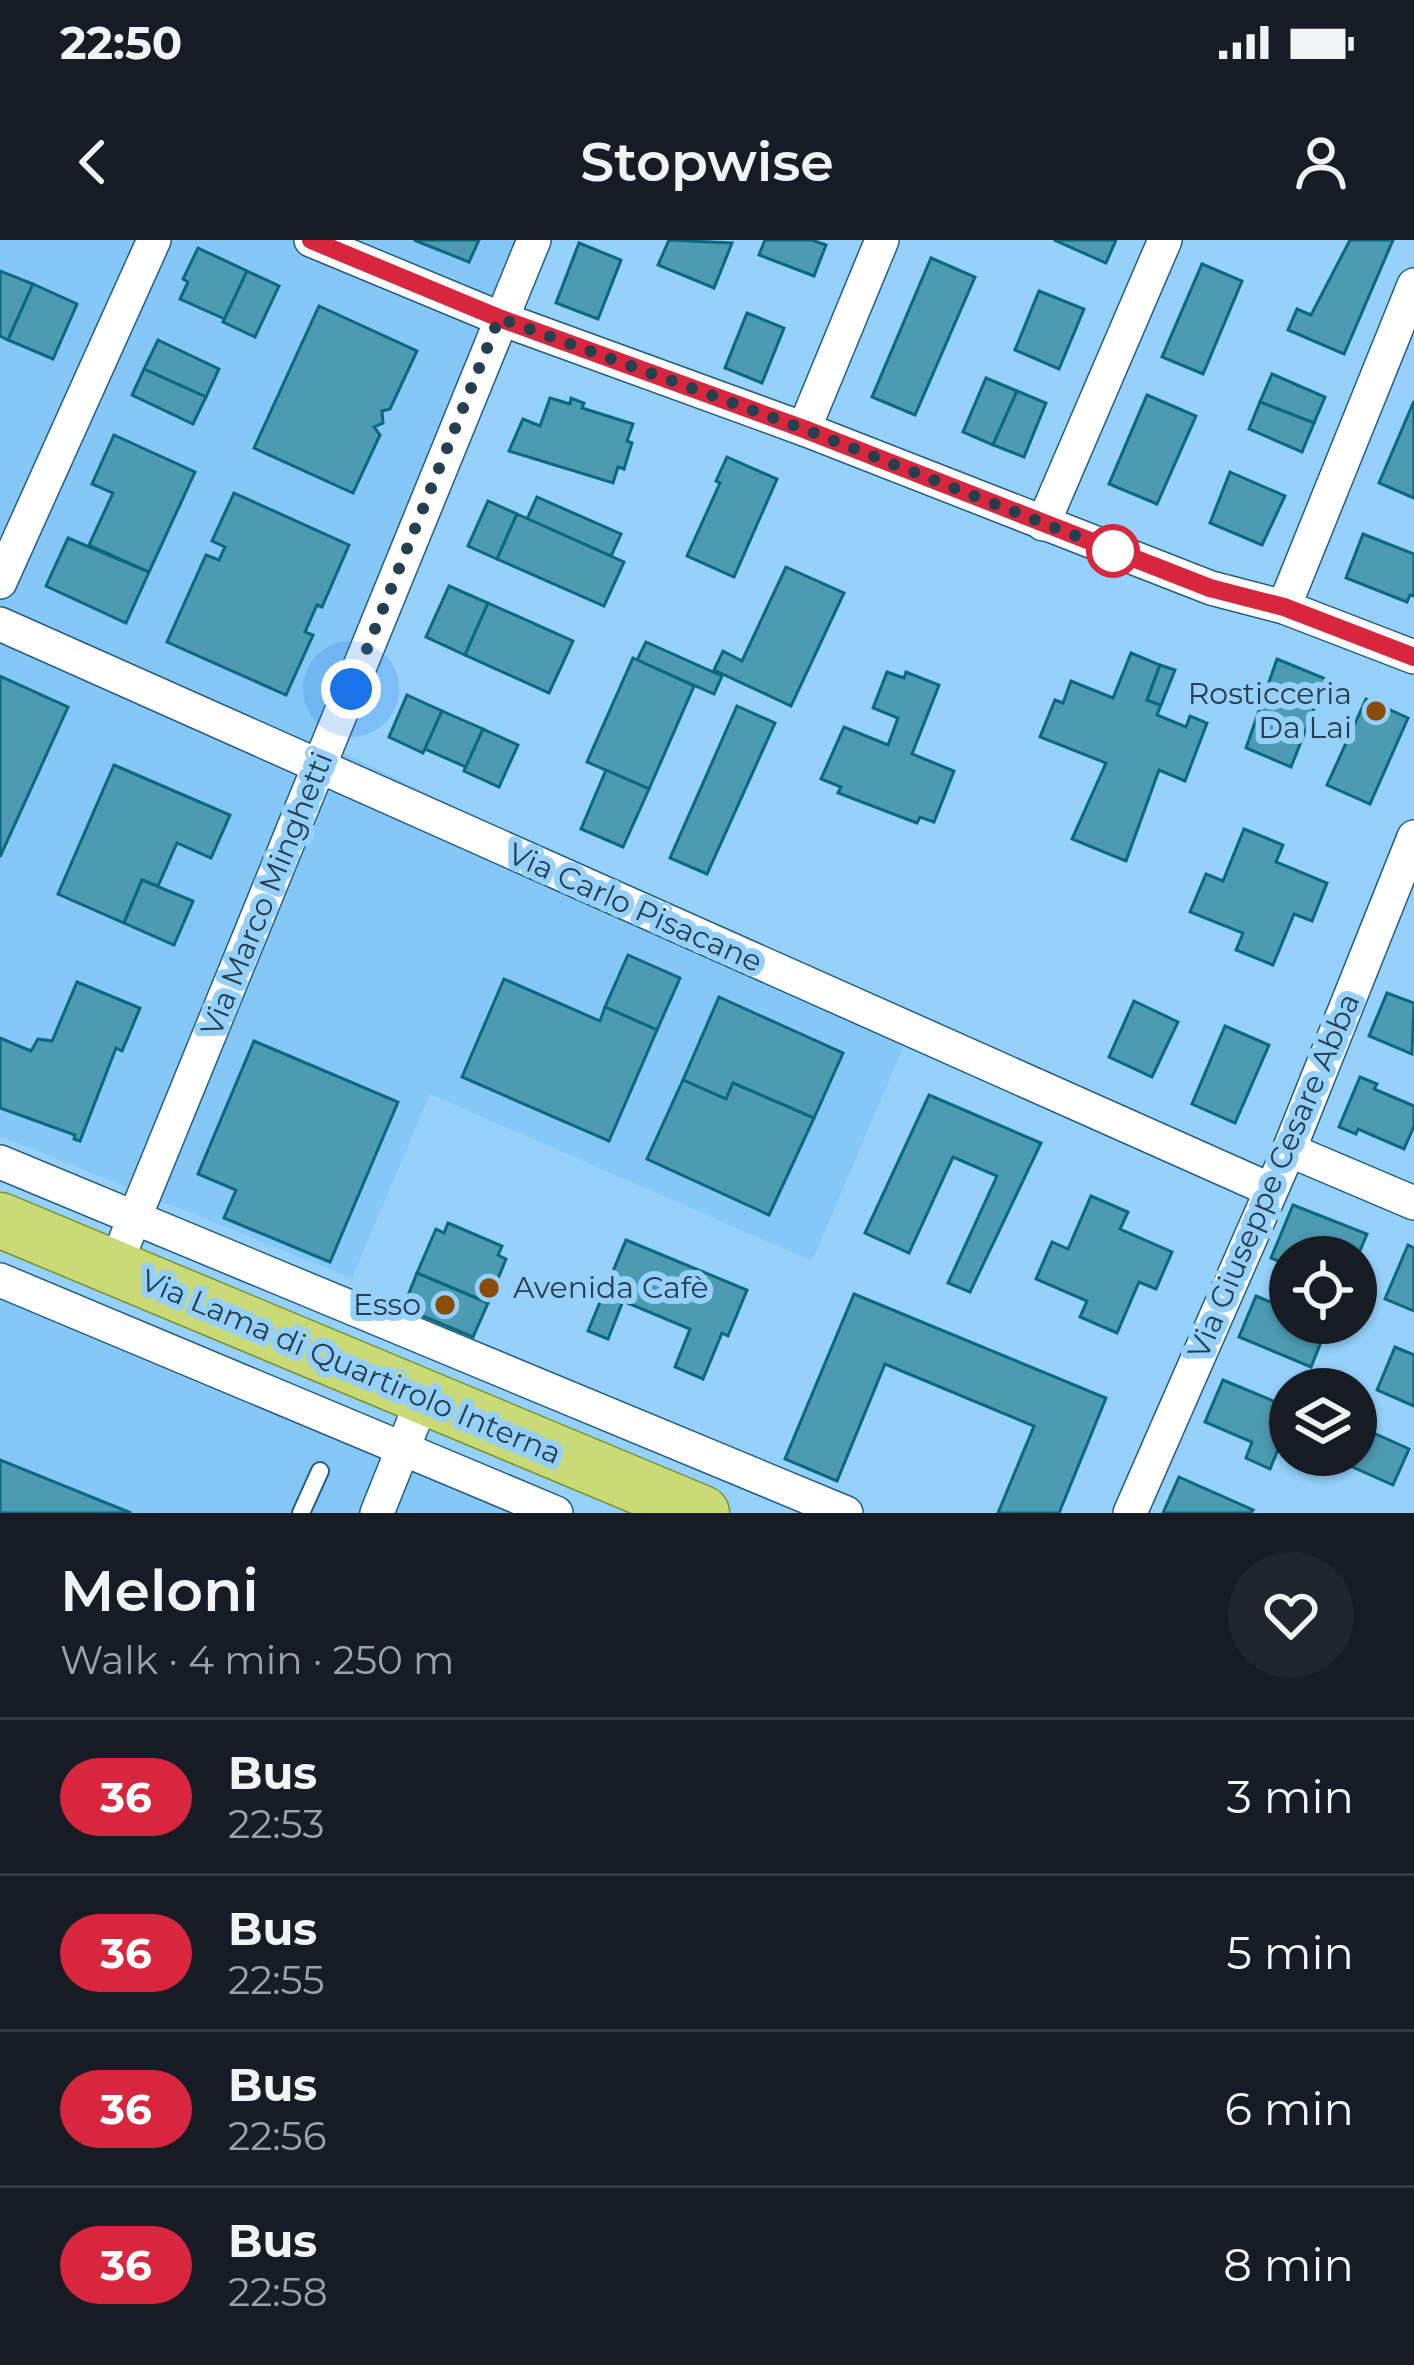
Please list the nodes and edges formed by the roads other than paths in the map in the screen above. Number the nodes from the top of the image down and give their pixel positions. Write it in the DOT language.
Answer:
graph roads {
  1 [pos="154,240"];
  2 [pos="311,240"];
  3 [pos="534,240"];
  4 [pos="882,240"];
  5 [pos="1166,240"];
  6 [pos="1414,285"];
  7 [pos="499,318"];
  8 [pos="804,429"];
  9 [pos="1043,524"];
  10 [pos="0,582"];
  11 [pos="1284,607"];
  12 [pos="0,625"];
  13 [pos="1414,657"];
  14 [pos="319,767"];
  15 [pos="1414,837"];
  16 [pos="1289,1150"];
  17 [pos="0,1162"];
  18 [pos="1270,1190"];
  19 [pos="1414,1203"];
  20 [pos="135,1218"];
  21 [pos="0,1220"];
  22 [pos="114,1268"];
  23 [pos="0,1280"];
  24 [pos="424,1396"];
  25 [pos="578,1405"];
  26 [pos="402,1449"];
  27 [pos="320,1471"];
  28 [pos="607,1474"];
  29 [pos="302,1513"];
  30 [pos="377,1513"];
  31 [pos="556,1513"];
  32 [pos="701,1513"];
  33 [pos="846,1513"];
  34 [pos="1130,1513"];
  1 -- 10 [label="street"];
  2 -- 7 [label="street"];
  3 -- 7 [label="street, Via Marco Minghetti"];
  4 -- 8 [label="street"];
  5 -- 9 [label="street"];
  6 -- 11 [label="street"];
  7 -- 8 [label="street"];
  7 -- 14 [label="street, Via Marco Minghetti"];
  8 -- 9 [label="street"];
  9 -- 11 [label="street"];
  11 -- 13 [label="street"];
  12 -- 14 [label="street, Via Carlo Pisacane"];
  14 -- 18 [label="street, Via Carlo Pisacane"];
  14 -- 20 [label="street, Via Marco Minghetti"];
  15 -- 16 [label="street, Via Giuseppe Cesare Abba"];
  16 -- 18 [label="street, Via Giuseppe Cesare Abba"];
  16 -- 19 [label="street"];
  17 -- 20 [label="street"];
  18 -- 34 [label="street, Via Giuseppe Cesare Abba"];
  20 -- 22 [label="street, Via Marco Minghetti"];
  20 -- 25 [label="street"];
  21 -- 22 [label="main road, Via Lama di Quartirolo Interna"];
  22 -- 24 [label="main road, Via Lama di Quartirolo Interna"];
  23 -- 26 [label="street"];
  24 -- 26 [label="street"];
  24 -- 28 [label="main road, Via Lama di Quartirolo Interna"];
  25 -- 28 [label="street"];
  25 -- 33 [label="street"];
  26 -- 30 [label="street"];
  26 -- 31 [label="street"];
  27 -- 29 [label="lane"];
  28 -- 32 [label="main road, Via Lama di Quartirolo Interna"];
}
